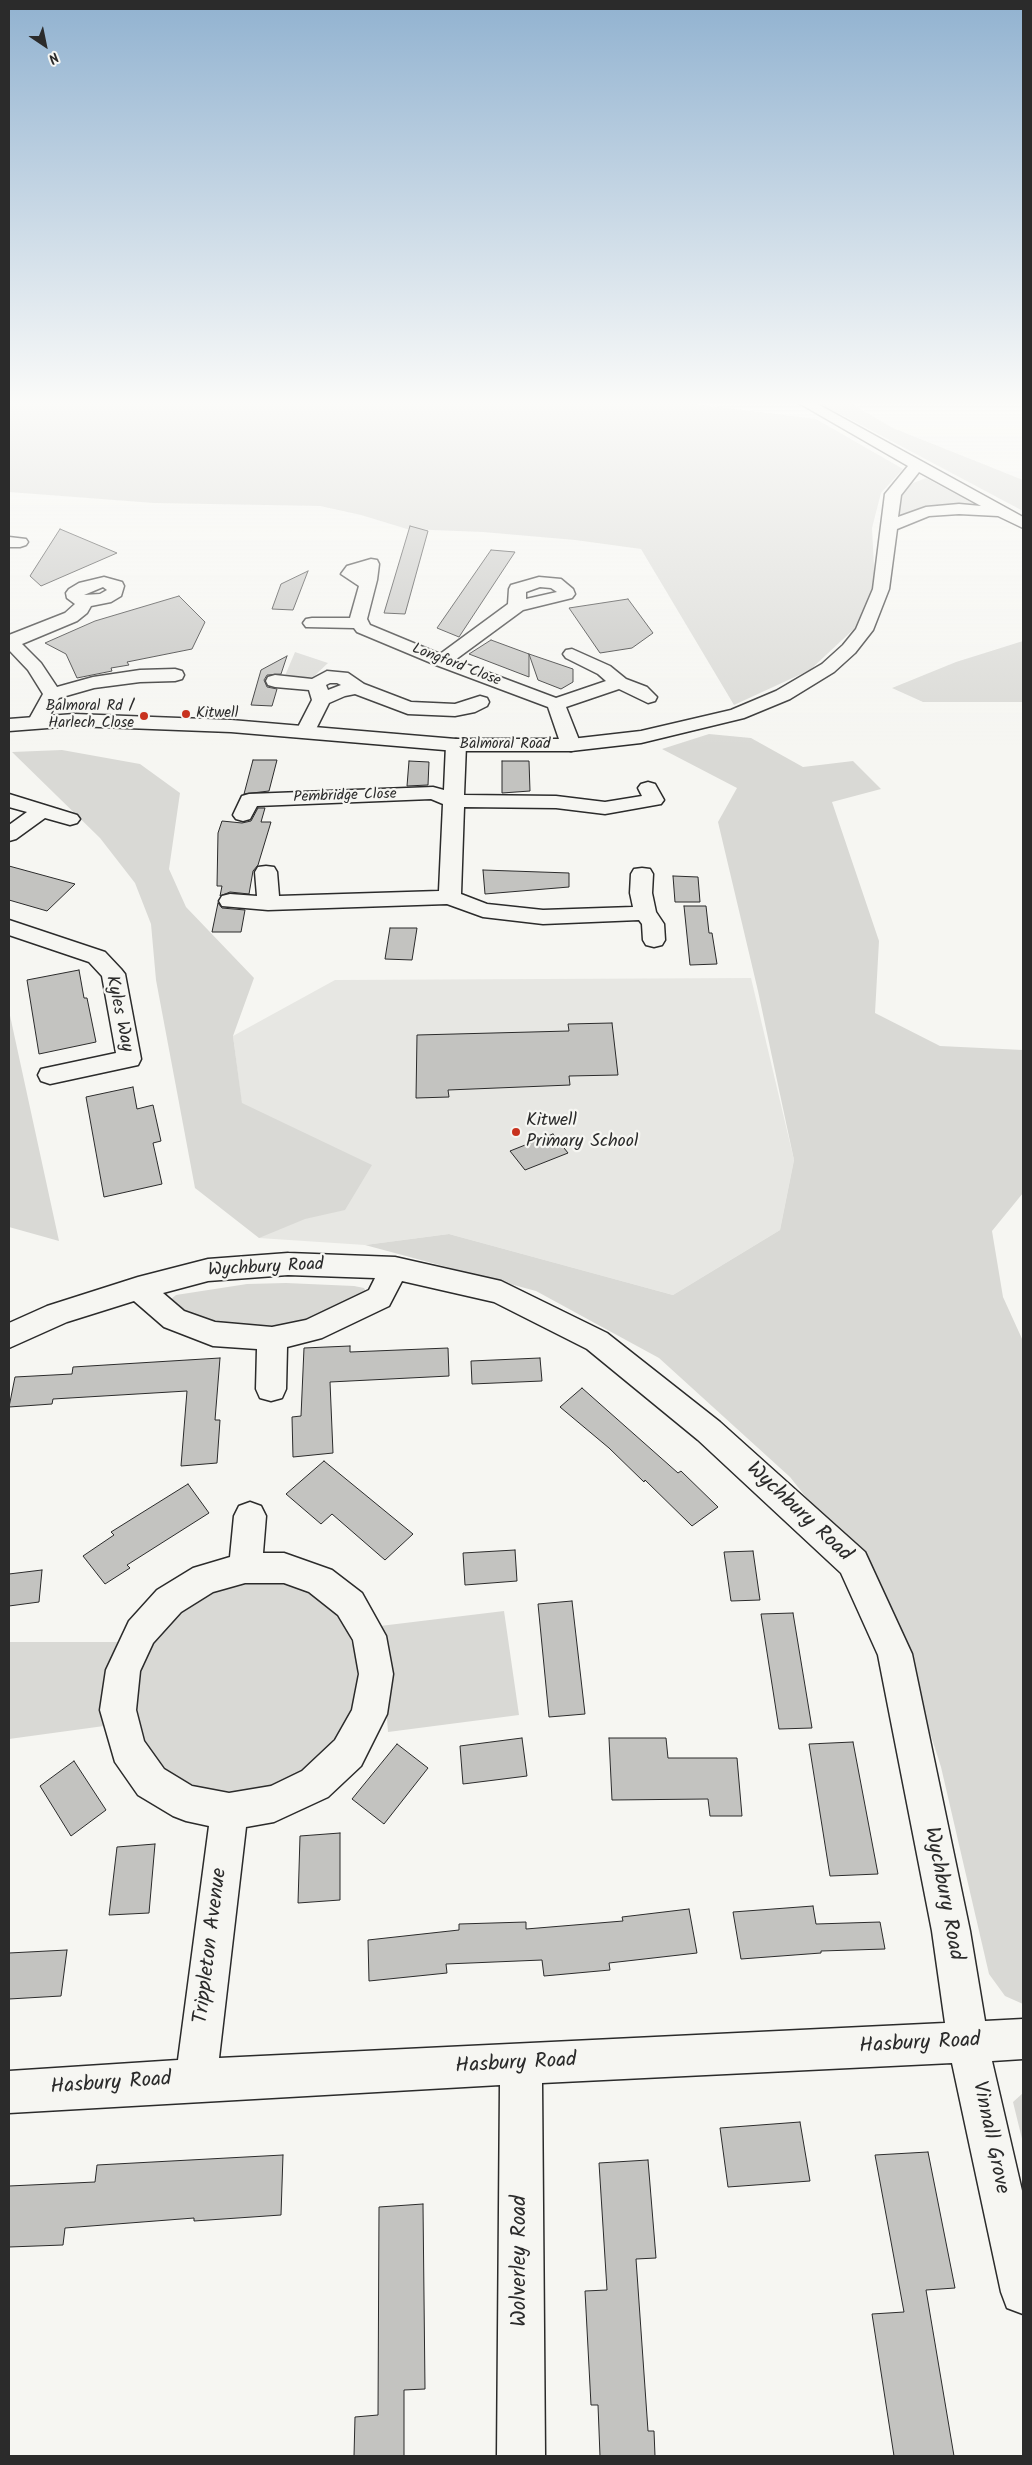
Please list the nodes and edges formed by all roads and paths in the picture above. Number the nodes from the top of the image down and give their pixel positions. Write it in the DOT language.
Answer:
graph roads {
  1 [pos="890,517"];
  2 [pos="913,517"];
  3 [pos="889,526"];
  4 [pos="368,584"];
  5 [pos="84,602"];
  6 [pos="517,606"];
  7 [pos="312,623"];
  8 [pos="359,623"];
  9 [pos="10,641"];
  10 [pos="572,654"];
  11 [pos="442,661"];
  12 [pos="175,675"];
  13 [pos="140,676"];
  14 [pos="275,681"];
  15 [pos="619,683"];
  16 [pos="319,692"];
  17 [pos="52,694"];
  18 [pos="143,696"];
  19 [pos="648,697"];
  20 [pos="480,702"];
  21 [pos="556,704"];
  22 [pos="38,721"];
  23 [pos="9,725"];
  24 [pos="305,734"];
  25 [pos="456,745"];
  26 [pos="571,745"];
  27 [pos="9,800"];
  28 [pos="455,801"];
  29 [pos="654,801"];
  30 [pos="43,810"];
  31 [pos="243,815"];
  32 [pos="70,819"];
  33 [pos="9,835"];
  34 [pos="266,872"];
  35 [pos="642,874"];
  36 [pos="450,897"];
  37 [pos="230,901"];
  38 [pos="268,903"];
  39 [pos="645,913"];
  40 [pos="9,926"];
  41 [pos="654,940"];
  42 [pos="50,1075"];
  43 [pos="395,1268"];
  44 [pos="138,1288"];
  45 [pos="9,1336"];
  46 [pos="272,1339"];
  47 [pos="271,1389"];
  48 [pos="250,1516"];
  49 [pos="245,1568"];
  50 [pos="229,1811"];
  51 [pos="1023,2039"];
  52 [pos="968,2043"];
  53 [pos="521,2065"];
  54 [pos="196,2080"];
  55 [pos="9,2092"];
  56 [pos="1023,2292"];
  57 [pos="521,2456"];
  1 -- 3 [label="street, Balmoral Road"];
  2 -- 3 [label="street"];
  3 -- 26 [label="street, Balmoral Road"];
  4 -- 8 [label="street"];
  5 -- 9 [label="street"];
  6 -- 11 [label="street"];
  7 -- 8 [label="street, Longford Close"];
  8 -- 11 [label="street, Longford Close"];
  9 -- 17 [label="street"];
  10 -- 15 [label="street"];
  11 -- 21 [label="street, Longford Close"];
  12 -- 13 [label="street"];
  13 -- 17 [label="street"];
  13 -- 18 [label="street"];
  14 -- 16 [label="street"];
  15 -- 19 [label="street"];
  15 -- 21 [label="street"];
  16 -- 20 [label="street"];
  16 -- 24 [label="street"];
  17 -- 22 [label="street"];
  21 -- 26 [label="street"];
  22 -- 23 [label="street, Balmoral Road"];
  22 -- 24 [label="street, Balmoral Road"];
  24 -- 25 [label="street, Balmoral Road"];
  25 -- 26 [label="street, Balmoral Road"];
  25 -- 28 [label="street"];
  27 -- 30 [label="street"];
  28 -- 29 [label="street, Pembridge Close"];
  28 -- 31 [label="street, Pembridge Close"];
  28 -- 36 [label="street"];
  30 -- 32 [label="street"];
  30 -- 33 [label="street"];
  34 -- 38 [label="street"];
  35 -- 39 [label="street"];
  36 -- 38 [label="street"];
  36 -- 39 [label="street"];
  37 -- 38 [label="street"];
  39 -- 41 [label="street"];
  40 -- 42 [label="street, Kyles Way"];
  43 -- 44 [label="street, Wychbury Road"];
  43 -- 46 [label="street"];
  43 -- 52 [label="street, Wychbury Road"];
  44 -- 45 [label="street, Wychbury Road"];
  44 -- 46 [label="street"];
  46 -- 47 [label="street"];
  48 -- 49 [label="street"];
  49 -- 50 [label="street"];
  49 -- 50 [label="street"];
  50 -- 54 [label="street, Trippleton Avenue"];
  51 -- 52 [label="street, Hasbury Road"];
  52 -- 53 [label="street, Hasbury Road"];
  52 -- 56 [label="street, Vinnall Grove"];
  53 -- 54 [label="street, Hasbury Road"];
  53 -- 57 [label="street, Wolverley Road"];
  54 -- 55 [label="street, Hasbury Road"];
}
